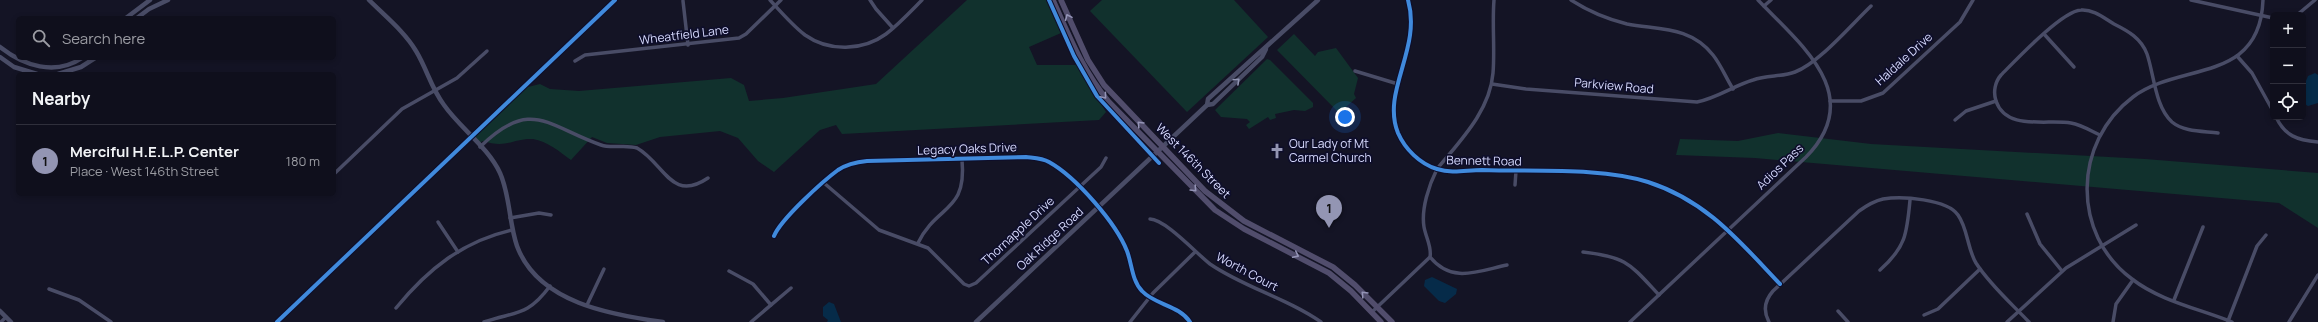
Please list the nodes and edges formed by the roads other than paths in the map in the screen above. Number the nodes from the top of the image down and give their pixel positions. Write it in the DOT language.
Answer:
graph roads {
  1 [pos="150,0"];
  2 [pos="168,0"];
  3 [pos="370,0"];
  4 [pos="770,0"];
  5 [pos="781,0"];
  6 [pos="870,0"];
  7 [pos="922,0"];
  8 [pos="1053,0"];
  9 [pos="1061,0"];
  10 [pos="1318,0"];
  11 [pos="1408,0"];
  12 [pos="1494,0"];
  13 [pos="1571,0"];
  14 [pos="1758,0"];
  15 [pos="1771,0"];
  16 [pos="1974,0"];
  17 [pos="2191,0"];
  18 [pos="2263,0"];
  19 [pos="2315,0"];
  20 [pos="683,1"];
  21 [pos="775,6"];
  22 [pos="1764,6"];
  23 [pos="1871,6"];
  24 [pos="2301,12"];
  25 [pos="129,16"];
  26 [pos="140,16"];
  27 [pos="2261,16"];
  28 [pos="2270,18"];
  29 [pos="893,28"];
  30 [pos="2044,34"];
  31 [pos="688,45"];
  32 [pos="0,47"];
  33 [pos="487,51"];
  34 [pos="2237,56"];
  35 [pos="0,57"];
  36 [pos="16,58"];
  37 [pos="19,60"];
  38 [pos="78,60"];
  39 [pos="92,60"];
  40 [pos="1815,60"];
  41 [pos="575,61"];
  42 [pos="2074,67"];
  43 [pos="1355,71"];
  44 [pos="30,72"];
  45 [pos="66,72"];
  46 [pos="1398,84"];
  47 [pos="1492,84"];
  48 [pos="2156,85"];
  49 [pos="1733,89"];
  50 [pos="434,91"];
  51 [pos="1830,101"];
  52 [pos="1996,101"];
  53 [pos="2270,106"];
  54 [pos="1955,120"];
  55 [pos="2278,120"];
  56 [pos="2218,133"];
  57 [pos="2100,135"];
  58 [pos="2318,142"];
  59 [pos="480,147"];
  60 [pos="1162,147"];
  61 [pos="1157,152"];
  62 [pos="1106,158"];
  63 [pos="962,160"];
  64 [pos="1437,169"];
  65 [pos="336,172"];
  66 [pos="1516,172"];
  67 [pos="708,178"];
  68 [pos="824,183"];
  69 [pos="1515,184"];
  70 [pos="1078,187"];
  71 [pos="1910,200"];
  72 [pos="1098,207"];
  73 [pos="2027,214"];
  74 [pos="551,215"];
  75 [pos="510,218"];
  76 [pos="1150,219"];
  77 [pos="438,222"];
  78 [pos="2136,225"];
  79 [pos="2203,227"];
  80 [pos="512,230"];
  81 [pos="1729,230"];
  82 [pos="2266,235"];
  83 [pos="774,236"];
  84 [pos="918,243"];
  85 [pos="2101,245"];
  86 [pos="458,252"];
  87 [pos="1195,252"];
  88 [pos="1583,252"];
  89 [pos="1430,257"];
  90 [pos="1507,265"];
  91 [pos="604,269"];
  92 [pos="1980,269"];
  93 [pos="1880,270"];
  94 [pos="729,271"];
  95 [pos="2062,271"];
  96 [pos="2318,275"];
  97 [pos="2132,280"];
  98 [pos="1780,284"];
  99 [pos="550,286"];
  100 [pos="791,288"];
  101 [pos="49,289"];
  102 [pos="1659,295"];
  103 [pos="1150,297"];
  104 [pos="2174,300"];
  105 [pos="771,305"];
  106 [pos="587,306"];
  107 [pos="1377,307"];
  108 [pos="396,308"];
  109 [pos="0,311"];
  110 [pos="1838,311"];
  111 [pos="2019,311"];
  112 [pos="1372,312"];
  113 [pos="1924,315"];
  114 [pos="6,317"];
  115 [pos="2229,321"];
  116 [pos="1,322"];
  117 [pos="11,322"];
  118 [pos="111,322"];
  119 [pos="484,322"];
  120 [pos="663,322"];
  121 [pos="751,322"];
  122 [pos="976,322"];
  123 [pos="1130,322"];
  124 [pos="1190,322"];
  125 [pos="1321,322"];
  126 [pos="1381,322"];
  127 [pos="1392,322"];
  128 [pos="1630,322"];
  129 [pos="1769,322"];
  130 [pos="1848,322"];
  131 [pos="2007,322"];
  132 [pos="2029,322"];
  133 [pos="2113,322"];
  134 [pos="2289,322"];
  1 -- 25 [label="street"];
  2 -- 26 [label="street"];
  3 -- 50 [label="street"];
  4 -- 21 [label="street"];
  5 -- 21 [label="street, Wheatfield Lane"];
  6 -- 29 [label="street"];
  7 -- 29 [label="street"];
  8 -- 61 [label="main road, West 146th Street, one-way"];
  60 -- 9 [label="main road, West 146th Street, one-way"];
  10 -- 60 [label="street, Oak Ridge Road"];
  11 -- 46 [label="street, Bennett Road"];
  12 -- 47 [label="street"];
  13 -- 49 [label="street"];
  14 -- 22 [label="street, Adios Pass"];
  15 -- 22 [label="street"];
  16 -- 51 [label="street, Haldale Drive"];
  17 -- 27 [label="street"];
  18 -- 27 [label="street"];
  19 -- 24 [label="street"];
  20 -- 31 [label="street"];
  21 -- 29 [label="street"];
  21 -- 31 [label="street, Wheatfield Lane"];
  22 -- 40 [label="street, Adios Pass"];
  23 -- 40 [label="street, Parkview Road"];
  27 -- 28 [label="street"];
  27 -- 34 [label="street"];
  30 -- 42 [label="street"];
  30 -- 48 [label="street"];
  30 -- 52 [label="street"];
  31 -- 41 [label="street, Wheatfield Lane"];
  32 -- 36 [label="street"];
  33 -- 50 [label="street"];
  34 -- 48 [label="street"];
  34 -- 53 [label="street"];
  35 -- 44 [label="street"];
  37 -- 38 [label="street"];
  39 -- 45 [label="street"];
  40 -- 49 [label="street, Parkview Road"];
  40 -- 51 [label="street, Adios Pass"];
  43 -- 46 [label="street"];
  46 -- 64 [label="street, Bennett Road"];
  47 -- 49 [label="street, Parkview Road"];
  47 -- 64 [label="street"];
  48 -- 56 [label="street"];
  48 -- 57 [label="street"];
  50 -- 59 [label="street"];
  50 -- 65 [label="street"];
  51 -- 81 [label="street, Adios Pass"];
  52 -- 54 [label="street"];
  52 -- 57 [label="street"];
  55 -- 58 [label="street"];
  57 -- 85 [label="street"];
  59 -- 67 [label="street"];
  59 -- 75 [label="street"];
  60 -- 61 [label="street, Oak Ridge Road"];
  107 -- 60 [label="main road, West 146th Street, one-way"];
  61 -- 72 [label="street, Oak Ridge Road"];
  61 -- 112 [label="main road, West 146th Street, one-way"];
  62 -- 70 [label="street, Thornapple Drive"];
  63 -- 68 [label="street, Legacy Oaks Drive"];
  63 -- 70 [label="street, Legacy Oaks Drive"];
  63 -- 84 [label="street"];
  64 -- 66 [label="street, Bennett Road"];
  64 -- 89 [label="street"];
  66 -- 69 [label="street"];
  66 -- 81 [label="street, Bennett Road"];
  68 -- 83 [label="street, Legacy Oaks Drive"];
  68 -- 84 [label="street"];
  70 -- 72 [label="street, Legacy Oaks Drive"];
  70 -- 84 [label="street, Thornapple Drive"];
  71 -- 92 [label="street"];
  71 -- 93 [label="street"];
  71 -- 98 [label="street"];
  72 -- 103 [label="street, Legacy Oaks Drive"];
  72 -- 122 [label="street, Oak Ridge Road"];
  73 -- 95 [label="street"];
  74 -- 75 [label="street"];
  75 -- 80 [label="street"];
  76 -- 87 [label="street, Worth Court"];
  77 -- 86 [label="street"];
  78 -- 85 [label="street"];
  79 -- 104 [label="street"];
  80 -- 86 [label="street"];
  80 -- 99 [label="street"];
  81 -- 98 [label="street, Bennett Road"];
  81 -- 102 [label="street, Adios Pass"];
  82 -- 115 [label="street"];
  85 -- 95 [label="street"];
  85 -- 97 [label="street"];
  86 -- 108 [label="street"];
  87 -- 103 [label="street"];
  87 -- 125 [label="street, Worth Court"];
  88 -- 102 [label="street"];
  89 -- 90 [label="street"];
  89 -- 107 [label="street"];
  91 -- 106 [label="street"];
  92 -- 111 [label="street"];
  92 -- 113 [label="street"];
  94 -- 105 [label="street"];
  95 -- 111 [label="street"];
  96 -- 134 [label="street"];
  97 -- 104 [label="street"];
  97 -- 133 [label="street"];
  98 -- 129 [label="street"];
  99 -- 106 [label="street"];
  99 -- 119 [label="street"];
  100 -- 105 [label="street"];
  101 -- 118 [label="street"];
  102 -- 128 [label="street, Adios Pass"];
  103 -- 123 [label="street"];
  103 -- 124 [label="street"];
  104 -- 115 [label="street"];
  105 -- 121 [label="street"];
  106 -- 120 [label="street"];
  107 -- 112 [label="street"];
  107 -- 127 [label="main road, West 146th Street"];
  109 -- 114 [label="street"];
  110 -- 130 [label="street"];
  111 -- 131 [label="street"];
  111 -- 132 [label="street"];
  112 -- 126 [label="main road, West 146th Street"];
  114 -- 116 [label="street"];
  114 -- 117 [label="street"];
}
